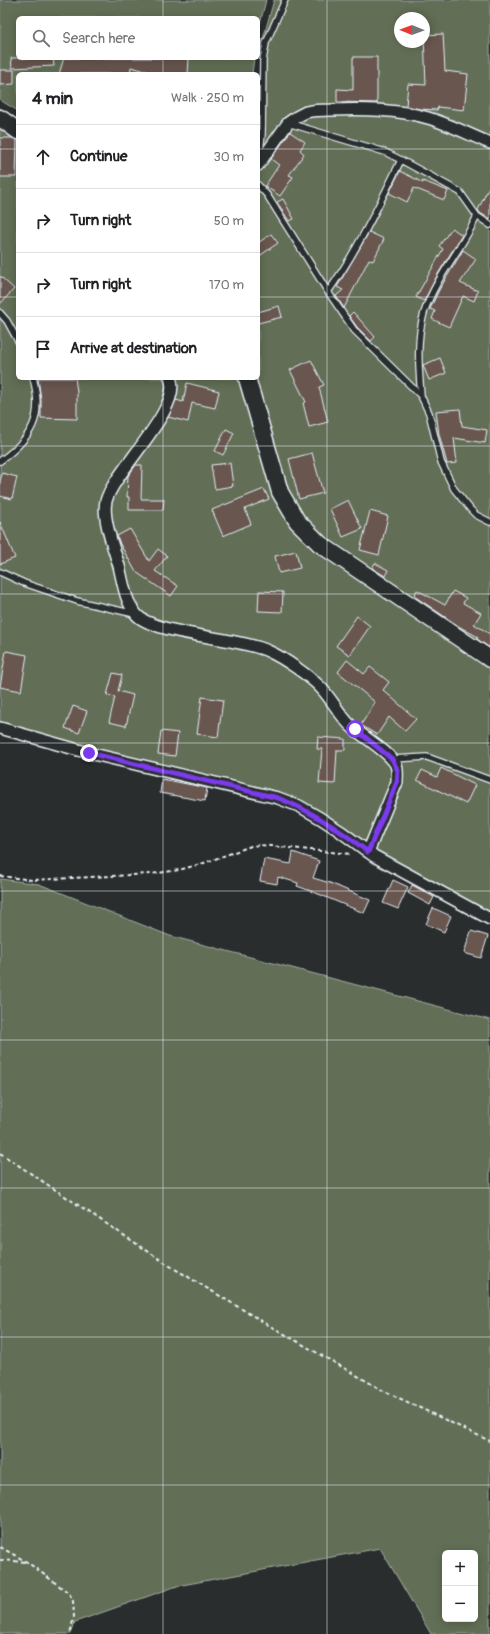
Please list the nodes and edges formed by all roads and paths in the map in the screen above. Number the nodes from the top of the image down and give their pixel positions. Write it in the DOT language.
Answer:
graph roads {
  1 [pos="285,0"];
  2 [pos="0,118"];
  3 [pos="288,123"];
  4 [pos="16,130"];
  5 [pos="490,143"];
  6 [pos="260,146"];
  7 [pos="401,160"];
  8 [pos="260,162"];
  9 [pos="260,187"];
  10 [pos="477,216"];
  11 [pos="490,225"];
  12 [pos="328,292"];
  13 [pos="0,313"];
  14 [pos="16,337"];
  15 [pos="33,380"];
  16 [pos="171,380"];
  17 [pos="248,380"];
  18 [pos="421,396"];
  19 [pos="0,461"];
  20 [pos="490,522"];
  21 [pos="0,572"];
  22 [pos="136,614"];
  23 [pos="490,659"];
  24 [pos="0,728"];
  25 [pos="392,759"];
  26 [pos="490,780"];
  27 [pos="368,852"];
  28 [pos="351,854"];
  29 [pos="0,876"];
  30 [pos="490,919"];
  31 [pos="0,1153"];
  32 [pos="490,1441"];
  33 [pos="0,1547"];
  34 [pos="0,1560"];
  35 [pos="27,1562"];
  36 [pos="70,1634"];
  1 -- 6 [label="lane"];
  2 -- 4 [label="street"];
  3 -- 5 [label="street"];
  3 -- 7 [label="lane"];
  3 -- 8 [label="street"];
  7 -- 10 [label="lane"];
  7 -- 12 [label="lane"];
  9 -- 12 [label="lane"];
  10 -- 11 [label="lane"];
  10 -- 18 [label="lane"];
  12 -- 18 [label="lane"];
  13 -- 14 [label="lane"];
  15 -- 19 [label="lane"];
  16 -- 22 [label="street"];
  17 -- 23 [label="street"];
  18 -- 20 [label="lane"];
  21 -- 22 [label="lane"];
  22 -- 25 [label="street"];
  24 -- 27 [label="street"];
  25 -- 26 [label="lane"];
  25 -- 27 [label="street"];
  27 -- 30 [label="street"];
  28 -- 29 [label="path"];
  31 -- 32 [label="path"];
  33 -- 35 [label="path"];
  34 -- 35 [label="path"];
  35 -- 36 [label="path"];
}
